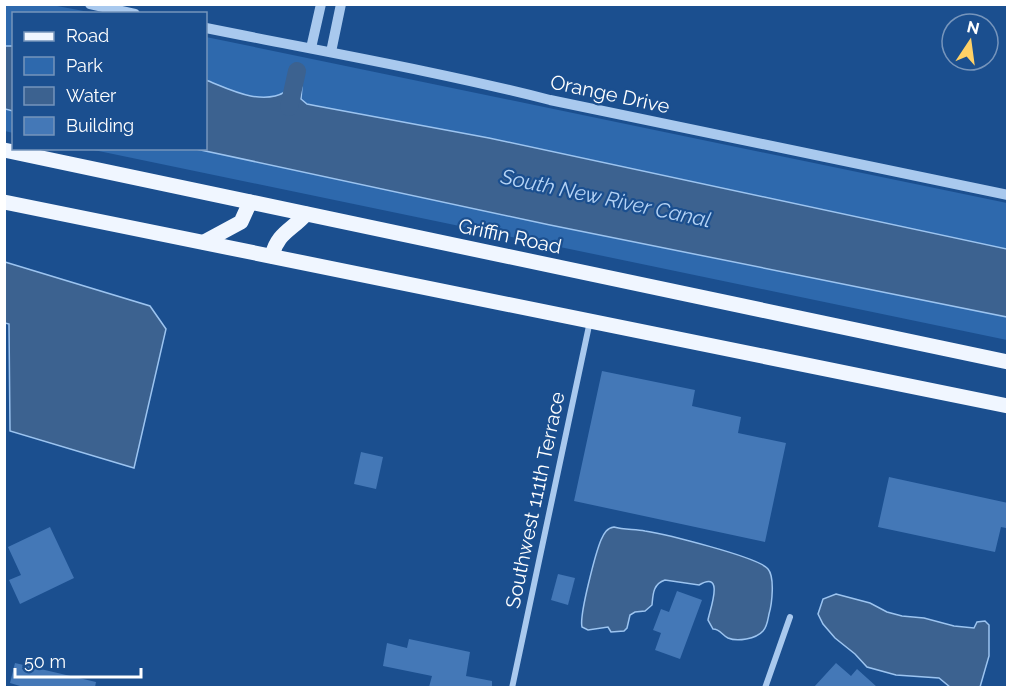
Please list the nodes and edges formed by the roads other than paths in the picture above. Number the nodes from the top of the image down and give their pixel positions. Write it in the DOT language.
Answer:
graph roads {
  1 [pos="90,4"];
  2 [pos="321,4"];
  3 [pos="340,4"];
  4 [pos="126,12"];
  5 [pos="207,28"];
  6 [pos="311,48"];
  7 [pos="331,52"];
  8 [pos="4,150"];
  9 [pos="1008,195"];
  10 [pos="4,202"];
  11 [pos="250,202"];
  12 [pos="306,214"];
  13 [pos="204,242"];
  14 [pos="272,256"];
  15 [pos="591,320"];
  16 [pos="1008,363"];
  17 [pos="1008,406"];
  18 [pos="790,617"];
  19 [pos="512,687"];
  20 [pos="765,687"];
  1 -- 4 [label="street"];
  2 -- 6 [label="street"];
  3 -- 7 [label="street"];
  5 -- 6 [label="street, Orange Drive"];
  6 -- 7 [label="street, Orange Drive"];
  7 -- 9 [label="street, Orange Drive"];
  8 -- 11 [label="main road, Griffin Road"];
  10 -- 13 [label="main road"];
  11 -- 12 [label="main road, Griffin Road"];
  11 -- 13 [label="main road"];
  12 -- 14 [label="main road"];
  12 -- 16 [label="main road, Griffin Road"];
  13 -- 14 [label="main road"];
  14 -- 15 [label="main road"];
  15 -- 17 [label="main road"];
  15 -- 19 [label="street, Southwest 111th Terrace"];
  18 -- 20 [label="street"];
}
